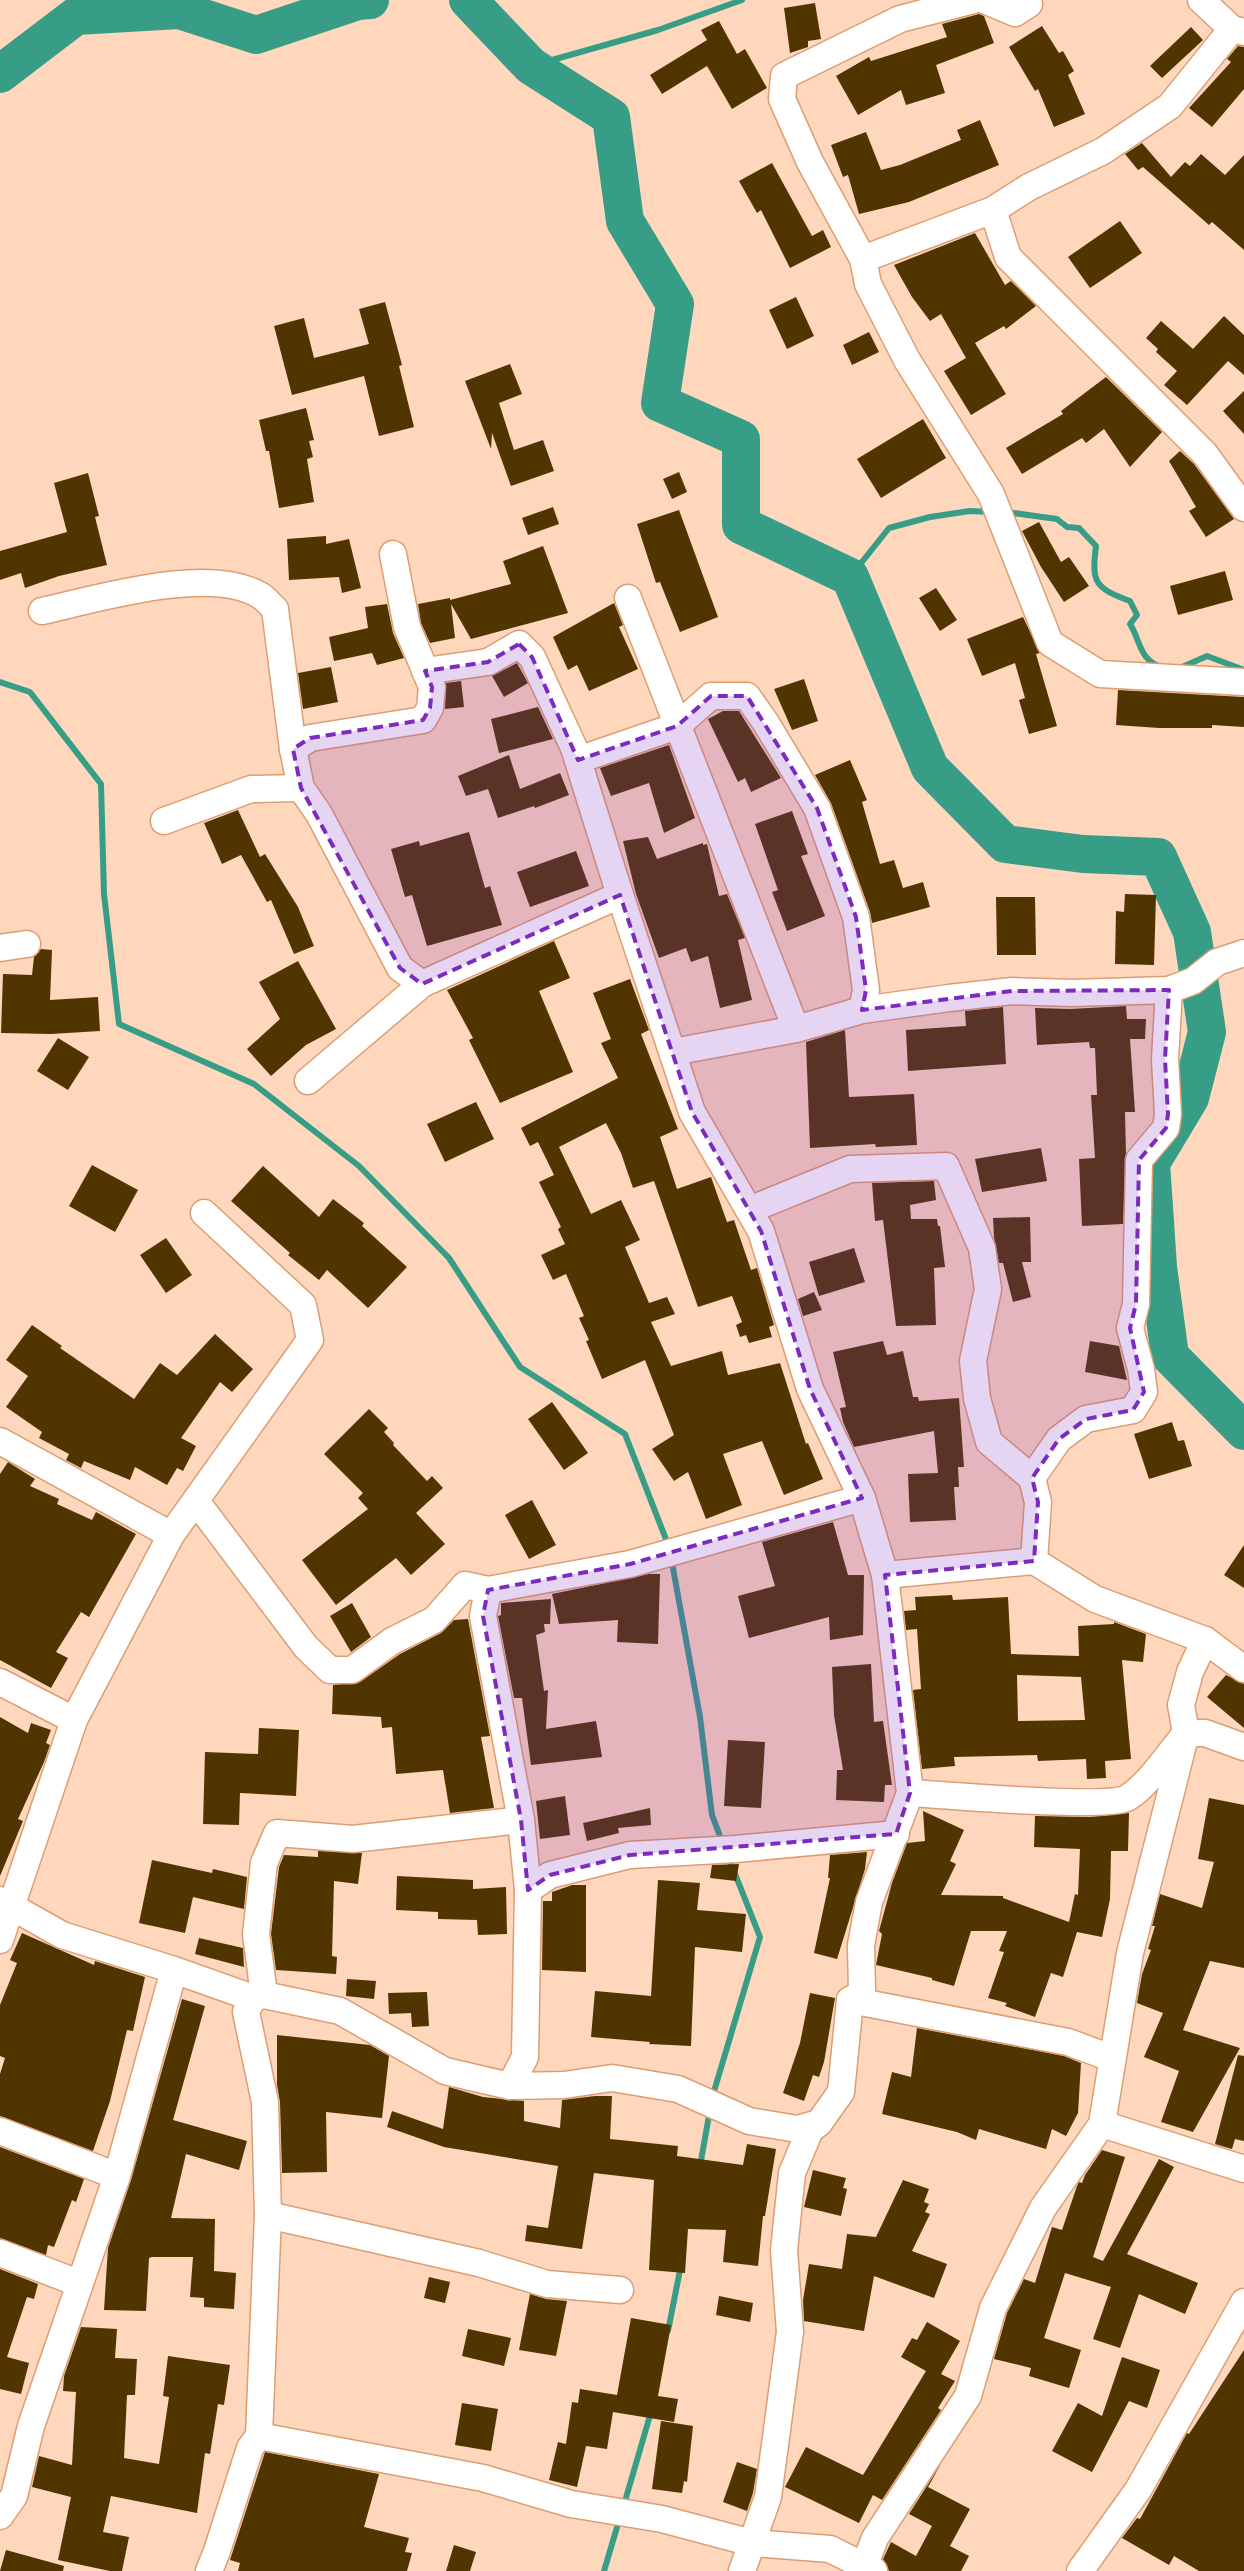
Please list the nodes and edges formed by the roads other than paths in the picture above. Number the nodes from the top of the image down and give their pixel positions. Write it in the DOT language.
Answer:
graph roads {
  1 [pos="974,0"];
  2 [pos="984,0"];
  3 [pos="1201,0"];
  4 [pos="1029,4"];
  5 [pos="1238,31"];
  6 [pos="993,210"];
  7 [pos="863,259"];
  8 [pos="1244,508"];
  9 [pos="393,554"];
  10 [pos="628,598"];
  11 [pos="42,611"];
  12 [pos="425,670"];
  13 [pos="1244,682"];
  14 [pos="677,726"];
  15 [pos="293,748"];
  16 [pos="578,760"];
  17 [pos="301,788"];
  18 [pos="164,821"];
  19 [pos="620,895"];
  20 [pos="27,944"];
  21 [pos="0,948"];
  22 [pos="1244,953"];
  23 [pos="422,984"];
  24 [pos="1169,990"];
  25 [pos="862,1010"];
  26 [pos="796,1029"];
  27 [pos="673,1052"];
  28 [pos="308,1081"];
  29 [pos="749,1210"];
  30 [pos="204,1213"];
  31 [pos="0,1441"];
  32 [pos="1032,1478"];
  33 [pos="862,1498"];
  34 [pos="196,1501"];
  35 [pos="171,1535"];
  36 [pos="1034,1561"];
  37 [pos="885,1575"];
  38 [pos="488,1590"];
  39 [pos="1205,1640"];
  40 [pos="1244,1669"];
  41 [pos="0,1682"];
  42 [pos="74,1720"];
  43 [pos="1186,1733"];
  44 [pos="1244,1747"];
  45 [pos="910,1793"];
  46 [pos="521,1820"];
  47 [pos="896,1834"];
  48 [pos="528,1890"];
  49 [pos="6,1903"];
  50 [pos="0,1940"];
  51 [pos="174,1970"];
  52 [pos="258,1997"];
  53 [pos="850,2000"];
  54 [pos="1112,2058"];
  55 [pos="510,2086"];
  56 [pos="819,2124"];
  57 [pos="1102,2124"];
  58 [pos="0,2131"];
  59 [pos="1244,2169"];
  60 [pos="116,2176"];
  61 [pos="268,2215"];
  62 [pos="0,2253"];
  63 [pos="78,2283"];
  64 [pos="620,2290"];
  65 [pos="1244,2302"];
  66 [pos="259,2436"];
  67 [pos="0,2516"];
  68 [pos="752,2543"];
  69 [pos="869,2568"];
  70 [pos="209,2571"];
  71 [pos="742,2571"];
  72 [pos="1080,2571"];
  1 -- 7 [label="street"];
  2 -- 4 [label="street"];
  3 -- 5 [label="street"];
  5 -- 6 [label="street"];
  6 -- 7 [label="street"];
  6 -- 8 [label="street"];
  7 -- 13 [label="street"];
  9 -- 12 [label="street"];
  10 -- 14 [label="street"];
  11 -- 15 [label="street"];
  12 -- 15 [label="street"];
  12 -- 16 [label="street"];
  14 -- 16 [label="street"];
  14 -- 25 [label="street"];
  14 -- 26 [label="street"];
  15 -- 17 [label="street"];
  16 -- 19 [label="street"];
  17 -- 18 [label="street"];
  17 -- 23 [label="street"];
  19 -- 23 [label="street"];
  19 -- 27 [label="street"];
  20 -- 21 [label="street"];
  22 -- 24 [label="street"];
  23 -- 28 [label="street"];
  24 -- 25 [label="street"];
  24 -- 32 [label="street"];
  25 -- 26 [label="street"];
  26 -- 27 [label="street"];
  27 -- 29 [label="street"];
  29 -- 32 [label="street"];
  29 -- 33 [label="street"];
  30 -- 34 [label="street"];
  31 -- 35 [label="street"];
  32 -- 36 [label="street"];
  33 -- 37 [label="street"];
  33 -- 38 [label="street"];
  34 -- 35 [label="street"];
  34 -- 38 [label="street"];
  35 -- 42 [label="street"];
  36 -- 37 [label="street"];
  36 -- 39 [label="street"];
  37 -- 45 [label="street"];
  38 -- 46 [label="street"];
  39 -- 40 [label="street"];
  39 -- 43 [label="street"];
  41 -- 42 [label="street"];
  42 -- 49 [label="street"];
  43 -- 44 [label="street"];
  43 -- 45 [label="street"];
  43 -- 54 [label="street"];
  45 -- 47 [label="street"];
  46 -- 48 [label="street"];
  46 -- 52 [label="street"];
  47 -- 48 [label="street"];
  47 -- 53 [label="street"];
  48 -- 55 [label="street"];
  49 -- 50 [label="street"];
  49 -- 51 [label="street"];
  51 -- 52 [label="street"];
  51 -- 60 [label="street"];
  52 -- 55 [label="street"];
  52 -- 61 [label="street"];
  53 -- 54 [label="street"];
  53 -- 56 [label="street"];
  54 -- 57 [label="street"];
  55 -- 56 [label="street"];
  56 -- 68 [label="street"];
  57 -- 59 [label="street"];
  57 -- 69 [label="street"];
  58 -- 60 [label="street"];
  60 -- 63 [label="street"];
  61 -- 64 [label="street"];
  61 -- 66 [label="street"];
  62 -- 63 [label="street"];
  63 -- 67 [label="street"];
  65 -- 72 [label="street"];
  66 -- 68 [label="street"];
  66 -- 70 [label="street"];
  68 -- 69 [label="street"];
  68 -- 71 [label="street"];
}
